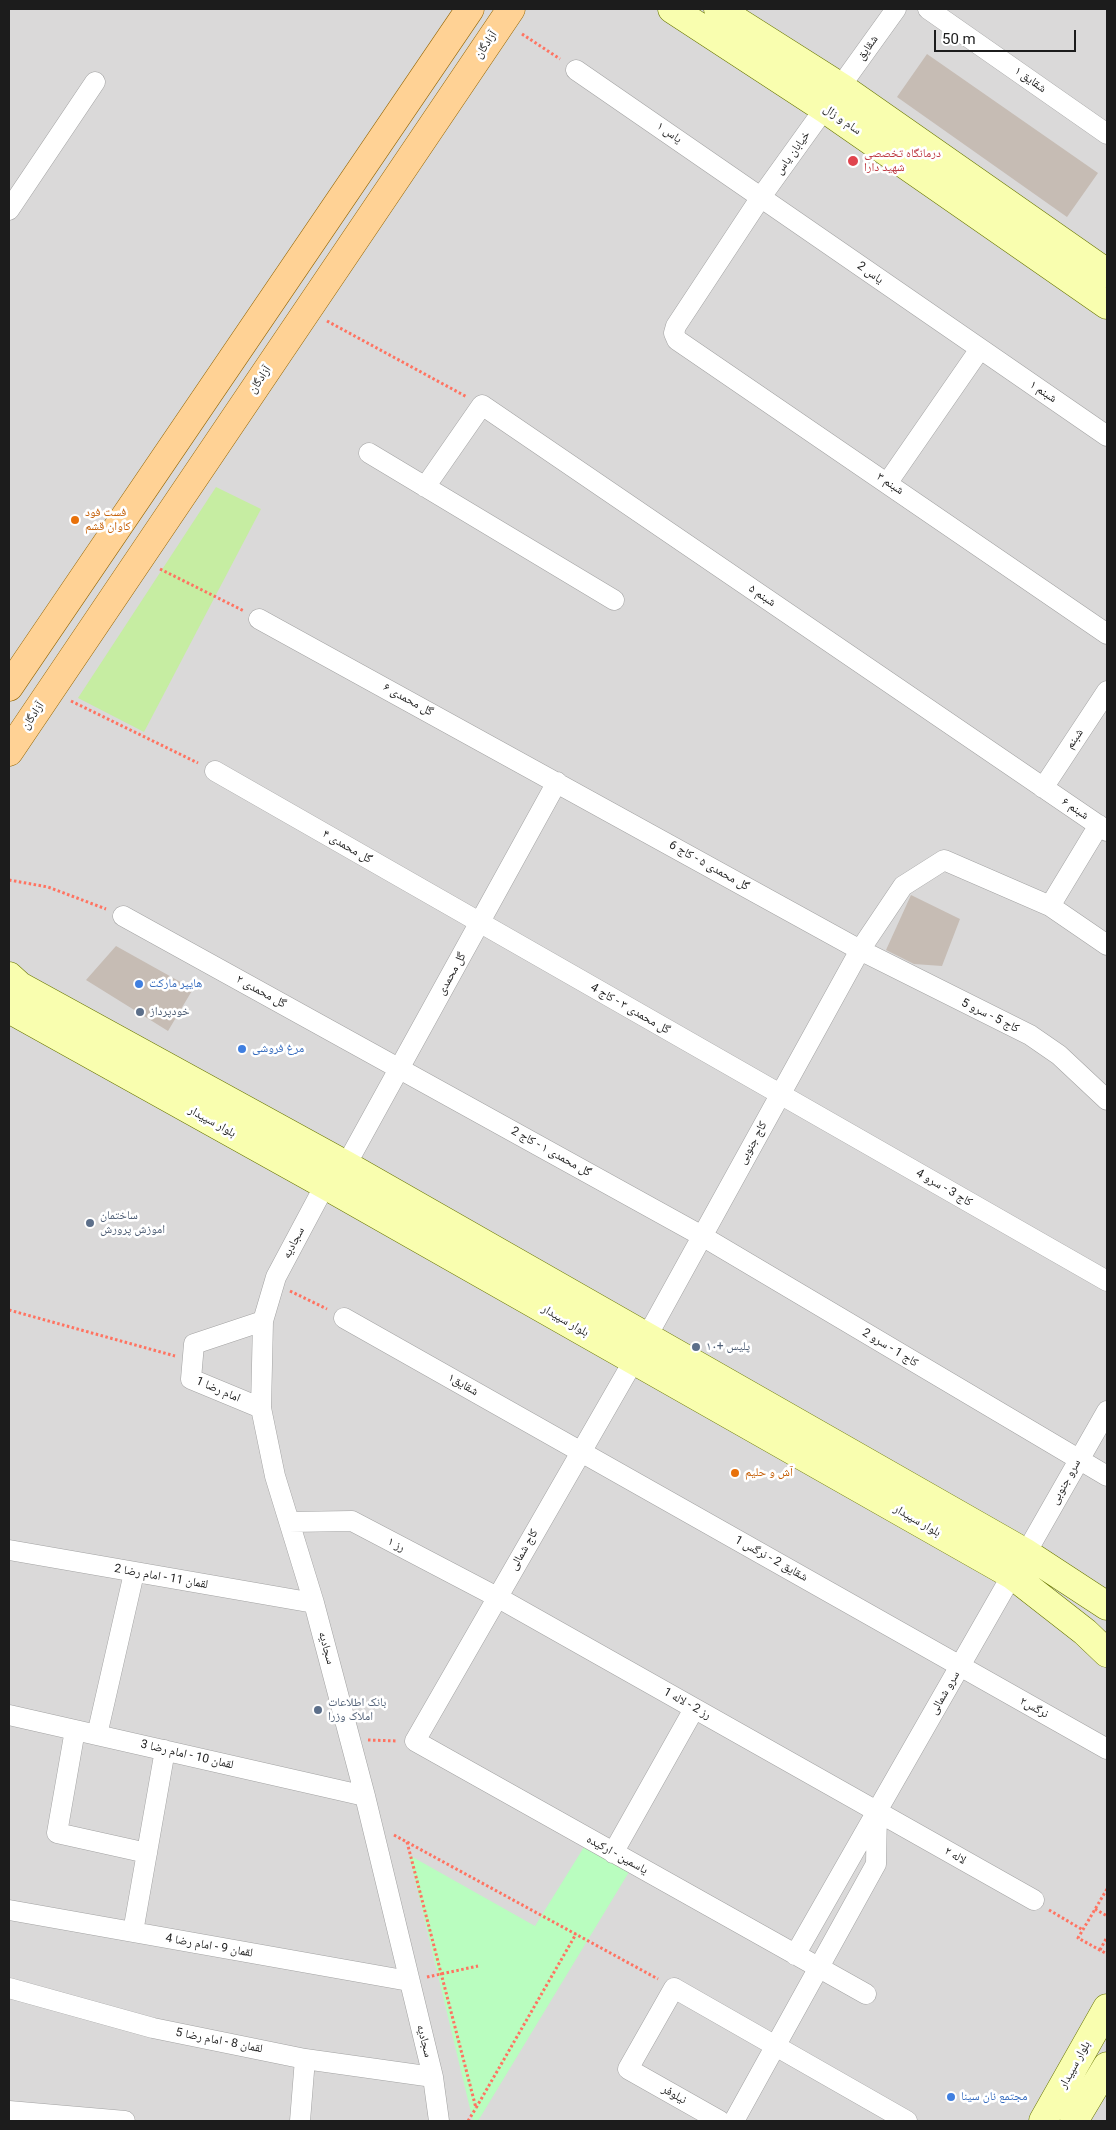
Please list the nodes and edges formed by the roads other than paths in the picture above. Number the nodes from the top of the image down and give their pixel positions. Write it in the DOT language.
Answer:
graph roads {
  1 [pos="470,9"];
  2 [pos="672,9"];
  3 [pos="718,9"];
  4 [pos="896,9"];
  5 [pos="928,9"];
  6 [pos="506,15"];
  7 [pos="576,70"];
  8 [pos="96,82"];
  9 [pos="833,98"];
  10 [pos="1107,134"];
  11 [pos="761,197"];
  12 [pos="341,200"];
  13 [pos="9,210"];
  14 [pos="369,219"];
  15 [pos="1107,273"];
  16 [pos="1107,305"];
  17 [pos="674,333"];
  18 [pos="980,349"];
  19 [pos="1107,436"];
  20 [pos="370,453"];
  21 [pos="888,482"];
  22 [pos="426,487"];
  23 [pos="614,600"];
  24 [pos="259,618"];
  25 [pos="1107,634"];
  26 [pos="9,687"];
  27 [pos="1107,691"];
  28 [pos="9,752"];
  29 [pos="215,772"];
  30 [pos="557,782"];
  31 [pos="1043,788"];
  32 [pos="1103,828"];
  33 [pos="1050,906"];
  34 [pos="123,916"];
  35 [pos="480,923"];
  36 [pos="1107,945"];
  37 [pos="860,950"];
  38 [pos="9,976"];
  39 [pos="9,1009"];
  40 [pos="399,1068"];
  41 [pos="780,1095"];
  42 [pos="1107,1100"];
  43 [pos="346,1165"];
  44 [pos="325,1185"];
  45 [pos="702,1236"];
  46 [pos="1107,1281"];
  47 [pos="344,1318"];
  48 [pos="263,1321"];
  49 [pos="641,1348"];
  50 [pos="261,1408"];
  51 [pos="1107,1411"];
  52 [pos="581,1452"];
  53 [pos="1078,1459"];
  54 [pos="1107,1476"];
  55 [pos="289,1522"];
  56 [pos="9,1550"];
  57 [pos="1019,1564"];
  58 [pos="134,1572"];
  59 [pos="497,1597"];
  60 [pos="314,1604"];
  61 [pos="1107,1606"];
  62 [pos="1107,1654"];
  63 [pos="960,1666"];
  64 [pos="694,1709"];
  65 [pos="9,1715"];
  66 [pos="75,1730"];
  67 [pos="97,1735"];
  68 [pos="416,1741"];
  69 [pos="1107,1749"];
  70 [pos="164,1750"];
  71 [pos="365,1796"];
  72 [pos="877,1811"];
  73 [pos="147,1853"];
  74 [pos="613,1853"];
  75 [pos="1034,1900"];
  76 [pos="9,1910"];
  77 [pos="133,1932"];
  78 [pos="795,1955"];
  79 [pos="819,1969"];
  80 [pos="409,1981"];
  81 [pos="9,1988"];
  82 [pos="866,1994"];
  83 [pos="1107,2008"];
  84 [pos="775,2046"];
  85 [pos="305,2058"];
  86 [pos="1107,2066"];
  87 [pos="433,2077"];
  88 [pos="9,2111"];
  89 [pos="125,2121"];
  90 [pos="300,2121"];
  91 [pos="439,2121"];
  92 [pos="720,2121"];
  93 [pos="734,2121"];
  94 [pos="907,2121"];
  95 [pos="1043,2121"];
  96 [pos="1074,2121"];
  1 -- 12 [label="main road"];
  2 -- 9 [label="street, سام و زال"];
  3 -- 9 [label="street, سام و زال"];
  4 -- 9 [label="street, شقایق"];
  5 -- 10 [label="street, شقایق ۱"];
  6 -- 14 [label="main road, آزادگان"];
  7 -- 11 [label="street, یاس ۱"];
  8 -- 13 [label="street"];
  9 -- 11 [label="street, خیابان یاس"];
  9 -- 15 [label="street, سام و زال"];
  9 -- 16 [label="street, سام و زال"];
  11 -- 17 [label="street, خیابان یاس"];
  11 -- 18 [label="street, یاس 2"];
  12 -- 14 [label="main road"];
  12 -- 26 [label="main road"];
  14 -- 28 [label="main road, آزادگان"];
  17 -- 21 [label="street, شبنم ۳"];
  18 -- 19 [label="street, شبنم ۱"];
  18 -- 21 [label="street"];
  20 -- 22 [label="street"];
  21 -- 25 [label="street, شبنم ۳"];
  22 -- 23 [label="street"];
  22 -- 31 [label="street, شبنم ۵"];
  24 -- 30 [label="street, گل محمدی ۶"];
  27 -- 31 [label="street, شبنم"];
  29 -- 35 [label="street, گل محمدی ۴"];
  30 -- 35 [label="street, گل محمدی"];
  30 -- 37 [label="street, گل محمدی ۵ - کاج 6"];
  31 -- 32 [label="street, شبنم ۶"];
  32 -- 33 [label="street"];
  33 -- 36 [label="street"];
  33 -- 37 [label="street, کاج جنوبی"];
  34 -- 40 [label="street, گل محمدی ۲"];
  35 -- 40 [label="street, گل محمدی"];
  35 -- 41 [label="street, گل محمدی ۳ - کاج 4"];
  37 -- 41 [label="street, کاج جنوبی"];
  37 -- 42 [label="street, کاج 5 - سرو 5"];
  38 -- 43 [label="street, بلوار سپیدار"];
  39 -- 44 [label="street, بلوار سپیدار"];
  40 -- 43 [label="street, گل محمدی"];
  40 -- 45 [label="street, گل محمدی ۱ - کاج 2"];
  41 -- 45 [label="street, کاج جنوبی"];
  41 -- 46 [label="street, کاج 3 - سرو 4"];
  43 -- 49 [label="street, بلوار سپیدار"];
  44 -- 48 [label="street, سجادیه"];
  44 -- 49 [label="street, بلوار سپیدار"];
  45 -- 49 [label="street, کاج جنوبی"];
  45 -- 53 [label="street, کاج 1 - سرو 2"];
  47 -- 52 [label="street, شقایق۱"];
  48 -- 50 [label="street, سجادیه"];
  48 -- 50 [label="street, امام رضا 1"];
  49 -- 52 [label="street, کاج شمالی"];
  49 -- 57 [label="street, بلوار سپیدار"];
  50 -- 55 [label="street, سجادیه"];
  51 -- 53 [label="street, سرو جنوبی"];
  52 -- 59 [label="street, کاج شمالی"];
  52 -- 63 [label="street, شقایق 2 - نرگس 1"];
  53 -- 54 [label="street, کاج 1 - سرو 2"];
  53 -- 57 [label="street, سرو جنوبی"];
  55 -- 59 [label="street, رز ۱"];
  55 -- 60 [label="street, سجادیه"];
  56 -- 58 [label="street, لقمان 11 - امام رضا 2"];
  57 -- 61 [label="street, بلوار سپیدار"];
  57 -- 62 [label="street, بلوار سپیدار"];
  57 -- 63 [label="street, سرو شمالی"];
  58 -- 60 [label="street, لقمان 11 - امام رضا 2"];
  58 -- 67 [label="street"];
  59 -- 64 [label="street, رز 2 - لاله 1"];
  59 -- 68 [label="street, کاج شمالی"];
  60 -- 71 [label="street, سجادیه"];
  63 -- 69 [label="street, نرگس۲"];
  63 -- 72 [label="street, سرو شمالی"];
  64 -- 72 [label="street, رز 2 - لاله 1"];
  64 -- 74 [label="street"];
  65 -- 66 [label="street, لقمان 10 - امام رضا 3"];
  66 -- 67 [label="street, لقمان 10 - امام رضا 3"];
  66 -- 73 [label="street"];
  67 -- 70 [label="street, لقمان 10 - امام رضا 3"];
  68 -- 74 [label="street, یاسمین - ارکیده"];
  70 -- 71 [label="street, لقمان 10 - امام رضا 3"];
  70 -- 73 [label="street"];
  71 -- 80 [label="street, سجادیه"];
  72 -- 75 [label="street, لاله ۲"];
  72 -- 78 [label="street, سرو شمالی"];
  72 -- 79 [label="street, سرو شمالی"];
  73 -- 77 [label="street"];
  74 -- 78 [label="street, یاسمین - ارکیده"];
  76 -- 77 [label="street, لقمان 9 - امام رضا 4"];
  77 -- 80 [label="street, لقمان 9 - امام رضا 4"];
  78 -- 79 [label="street, یاسمین - ارکیده"];
  79 -- 82 [label="street, یاسمین - ارکیده"];
  79 -- 84 [label="street, سرو شمالی"];
  80 -- 87 [label="street, سجادیه"];
  81 -- 85 [label="street, لقمان 8 - امام رضا 5"];
  83 -- 95 [label="street, بلوار سپیدار"];
  84 -- 92 [label="street, نیلوفر"];
  84 -- 93 [label="street, سرو شمالی"];
  84 -- 94 [label="street"];
  85 -- 87 [label="street, لقمان 8 - امام رضا 5"];
  85 -- 90 [label="street"];
  86 -- 96 [label="street"];
  87 -- 91 [label="street, سجادیه"];
  88 -- 89 [label="street"];
}
